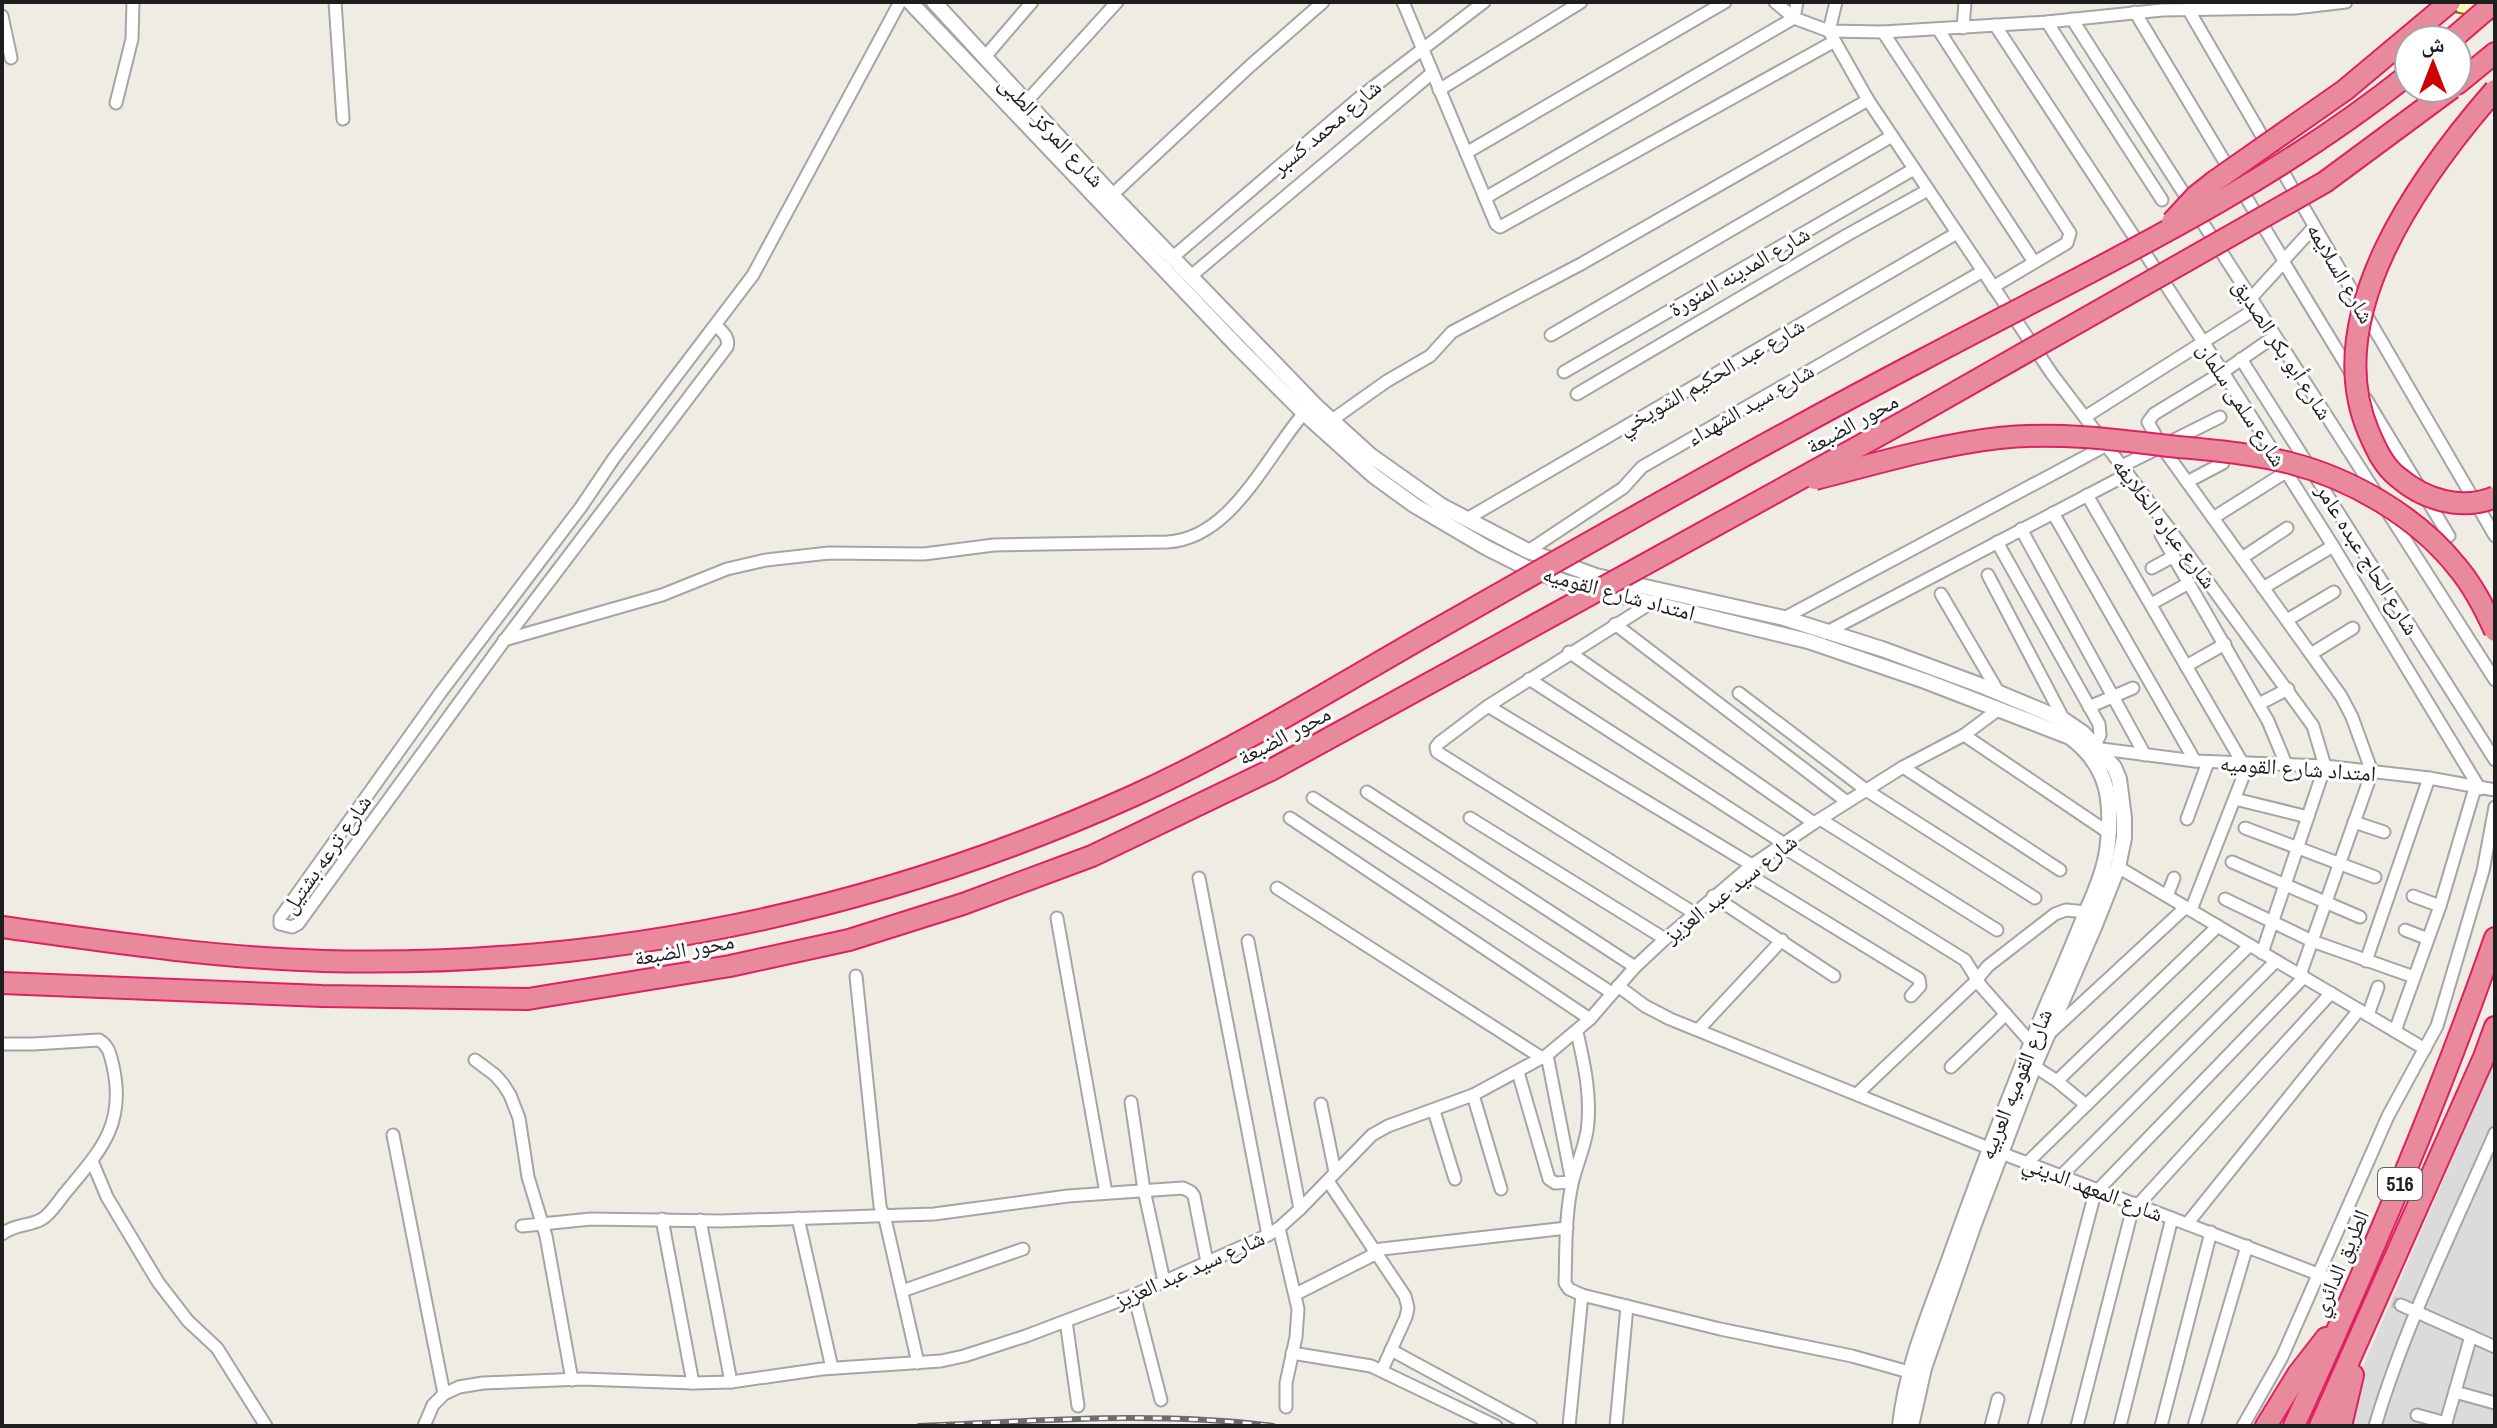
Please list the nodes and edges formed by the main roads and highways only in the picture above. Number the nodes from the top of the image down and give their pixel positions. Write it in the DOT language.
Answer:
graph roads {
  1 [pos="2450,2"];
  2 [pos="2493,2"];
  3 [pos="2495,11"];
  4 [pos="2469,24"];
  5 [pos="2495,53"];
  6 [pos="2473,71"];
  7 [pos="2393,87"];
  8 [pos="2495,90"];
  9 [pos="2430,104"];
  10 [pos="2165,232"];
  11 [pos="1791,484"];
  12 [pos="2495,497"];
  13 [pos="2495,631"];
  14 [pos="12,929"];
  15 [pos="2495,938"];
  16 [pos="10,983"];
  17 [pos="2495,1027"];
  18 [pos="2369,1312"];
  19 [pos="2344,1317"];
  20 [pos="2266,1426"];
  21 [pos="2294,1426"];
  22 [pos="2320,1426"];
  23 [pos="2341,1426"];
  1 -- 3 [label="main road"];
  1 -- 10 [label="highway, bridge"];
  2 -- 4 [label="highway, bridge"];
  5 -- 6 [label="highway"];
  7 -- 10 [label="highway, محور الضبعة, bridge"];
  8 -- 12 [label="highway, bridge"];
  9 -- 11 [label="highway, محور الضبعة, bridge"];
  10 -- 14 [label="highway, محور الضبعة, bridge"];
  11 -- 13 [label="highway, bridge"];
  11 -- 16 [label="highway, محور الضبعة, bridge"];
  15 -- 19 [label="highway, الطريق الدائري / 516"];
  17 -- 18 [label="highway, الطريق الدائري / 516"];
  18 -- 22 [label="highway, الطريق الدائري / 516"];
  18 -- 23 [label="highway"];
  19 -- 20 [label="highway"];
  19 -- 21 [label="highway, الطريق الدائري / 516"];
}
